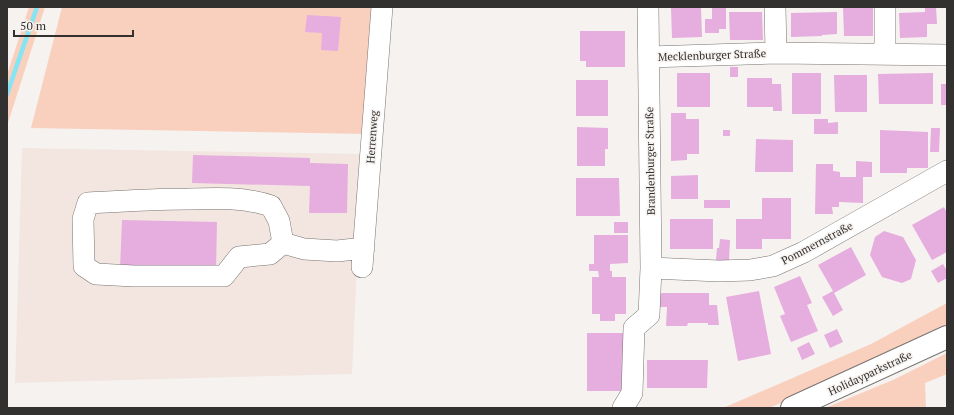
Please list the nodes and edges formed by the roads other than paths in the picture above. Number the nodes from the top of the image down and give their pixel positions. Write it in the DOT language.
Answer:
graph roads {
  1 [pos="382,7"];
  2 [pos="648,7"];
  3 [pos="774,7"];
  4 [pos="885,7"];
  5 [pos="776,53"];
  6 [pos="885,54"];
  7 [pos="947,54"];
  8 [pos="649,58"];
  9 [pos="947,171"];
  10 [pos="283,243"];
  11 [pos="651,268"];
  12 [pos="947,337"];
  13 [pos="623,408"];
  14 [pos="792,408"];
  1 -- 10 [label="street, Herrenweg"];
  2 -- 8 [label="street, Brandenburger Straße"];
  3 -- 5 [label="street, Mecklenburger Straße"];
  4 -- 6 [label="street"];
  5 -- 6 [label="street, Mecklenburger Straße"];
  5 -- 8 [label="street, Mecklenburger Straße"];
  6 -- 7 [label="street, Mecklenburger Straße"];
  8 -- 11 [label="street, Brandenburger Straße"];
  9 -- 11 [label="street, Pommernstraße"];
  10 -- 10 [label="street"];
  11 -- 13 [label="street, Brandenburger Straße"];
  12 -- 14 [label="main road, Holidayparkstraße"];
}
